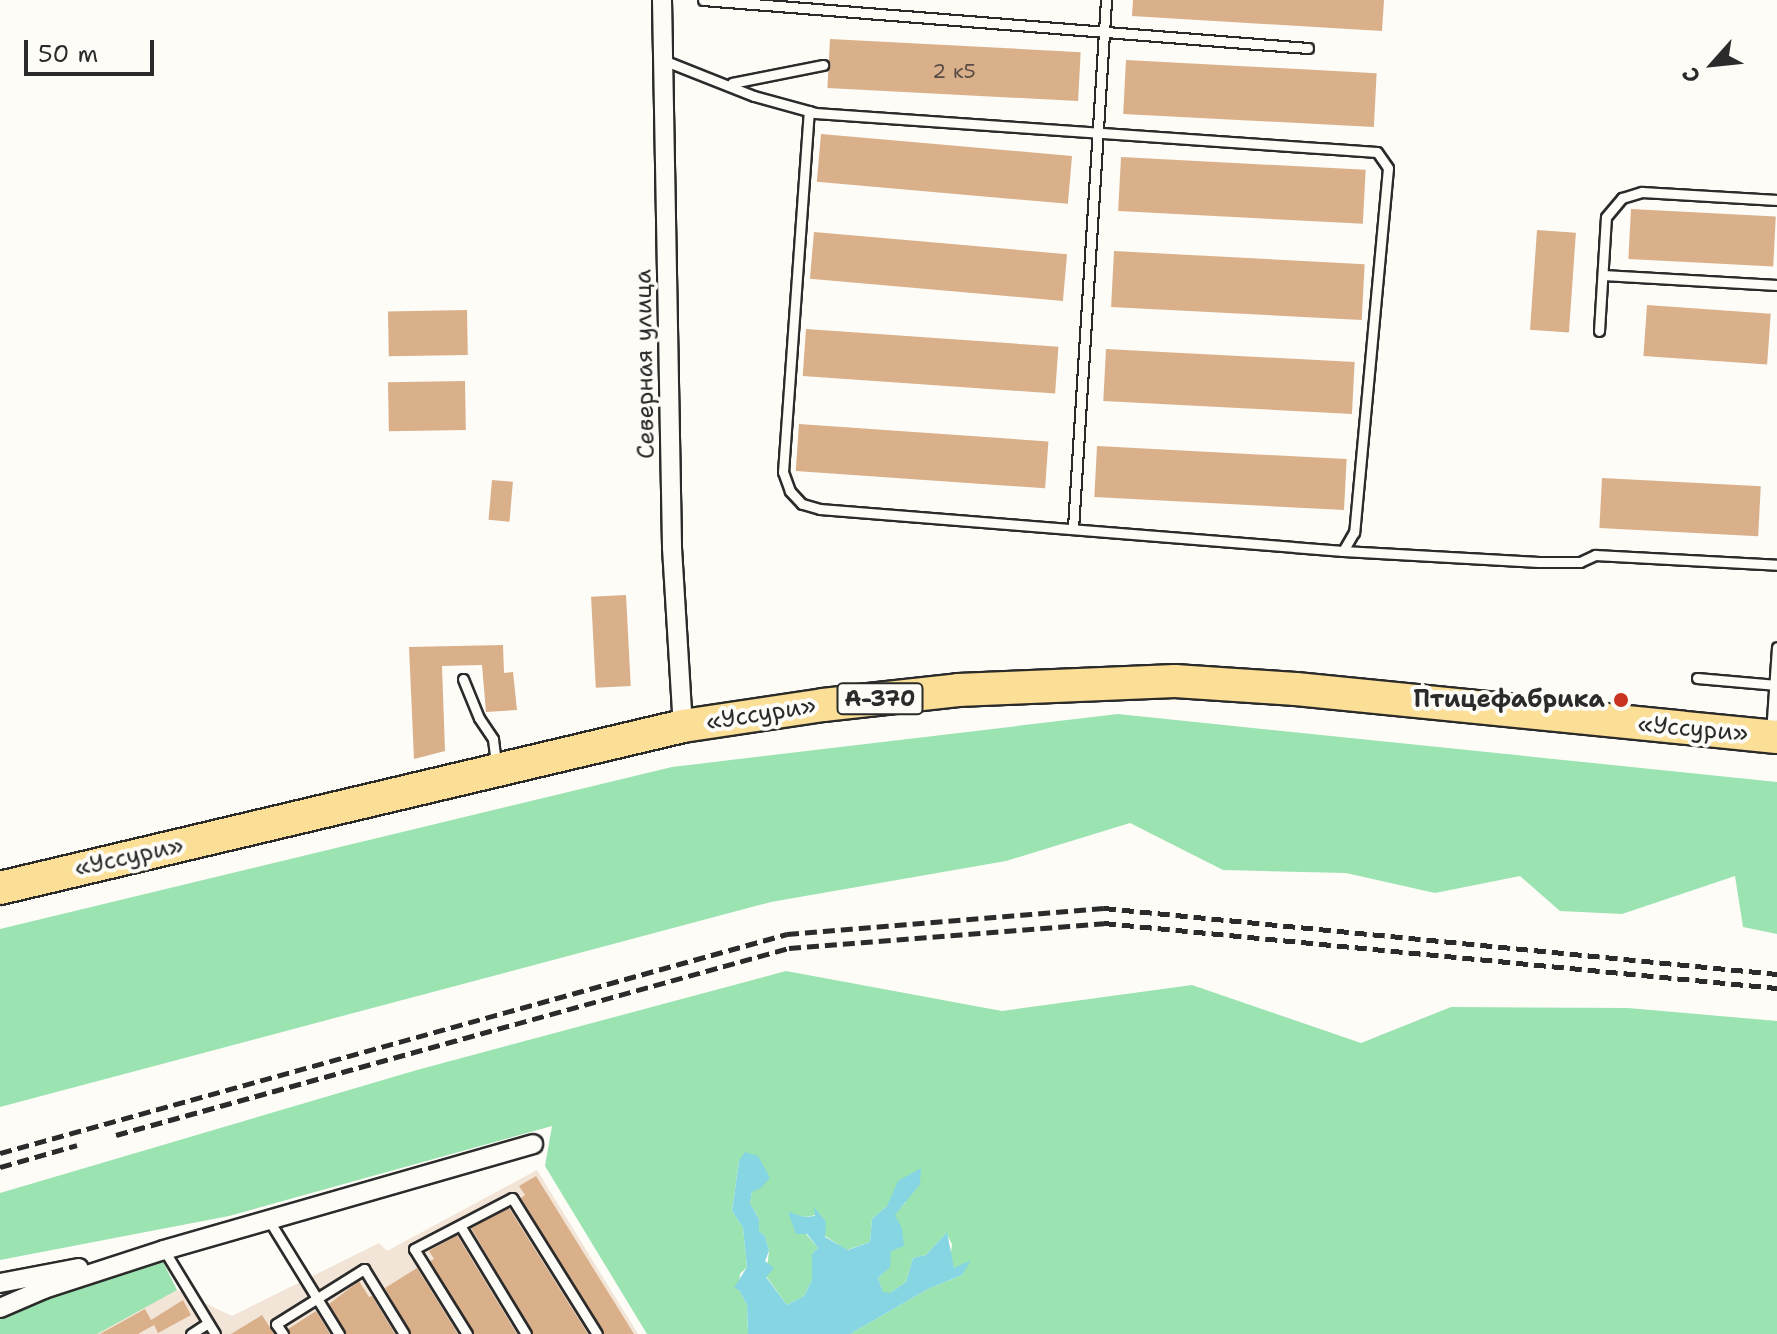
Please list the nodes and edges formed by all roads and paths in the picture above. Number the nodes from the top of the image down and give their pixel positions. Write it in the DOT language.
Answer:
graph roads {
  1 [pos="662,0"];
  2 [pos="703,0"];
  3 [pos="1106,0"];
  4 [pos="1104,31"];
  5 [pos="1308,48"];
  6 [pos="663,60"];
  7 [pos="823,65"];
  8 [pos="728,83"];
  9 [pos="809,111"];
  10 [pos="1098,135"];
  11 [pos="1777,200"];
  12 [pos="1603,275"];
  13 [pos="1777,285"];
  14 [pos="1599,331"];
  15 [pos="1073,528"];
  16 [pos="1343,551"];
  17 [pos="1777,565"];
  18 [pos="1777,647"];
  19 [pos="1697,678"];
  20 [pos="463,679"];
  21 [pos="1776,685"];
  22 [pos="683,726"];
  23 [pos="1774,736"];
  24 [pos="497,771"];
  25 [pos="0,888"];
  26 [pos="533,1144"];
  27 [pos="270,1222"];
  28 [pos="461,1227"];
  29 [pos="164,1250"];
  30 [pos="0,1283"];
  31 [pos="317,1298"];
  32 [pos="0,1308"];
  33 [pos="208,1323"];
  34 [pos="191,1334"];
  35 [pos="215,1334"];
  36 [pos="283,1334"];
  37 [pos="339,1334"];
  38 [pos="404,1334"];
  39 [pos="467,1334"];
  40 [pos="526,1334"];
  41 [pos="597,1334"];
  1 -- 6 [label="street, Северная улица"];
  2 -- 4 [label="lane"];
  3 -- 4 [label="lane"];
  4 -- 5 [label="lane"];
  4 -- 10 [label="lane"];
  6 -- 8 [label="lane"];
  6 -- 22 [label="street, Северная улица"];
  7 -- 8 [label="lane"];
  8 -- 9 [label="lane"];
  9 -- 10 [label="lane"];
  9 -- 15 [label="lane"];
  10 -- 15 [label="lane"];
  10 -- 16 [label="lane"];
  11 -- 12 [label="lane"];
  12 -- 13 [label="lane"];
  12 -- 14 [label="lane"];
  15 -- 16 [label="lane"];
  16 -- 17 [label="lane"];
  18 -- 21 [label="lane"];
  19 -- 21 [label="lane"];
  20 -- 24 [label="lane"];
  21 -- 23 [label="lane"];
  22 -- 23 [label="highway, «Уссури» / А-370"];
  22 -- 24 [label="highway, «Уссури» / А-370"];
  24 -- 25 [label="highway, «Уссури» / А-370"];
  26 -- 27 [label="street"];
  27 -- 29 [label="street"];
  27 -- 31 [label="lane"];
  28 -- 39 [label="lane"];
  28 -- 40 [label="lane"];
  28 -- 41 [label="lane"];
  29 -- 30 [label="street"];
  29 -- 32 [label="street"];
  29 -- 33 [label="lane"];
  31 -- 36 [label="lane"];
  31 -- 37 [label="lane"];
  31 -- 38 [label="lane"];
  33 -- 34 [label="lane"];
  33 -- 35 [label="lane"];
}
